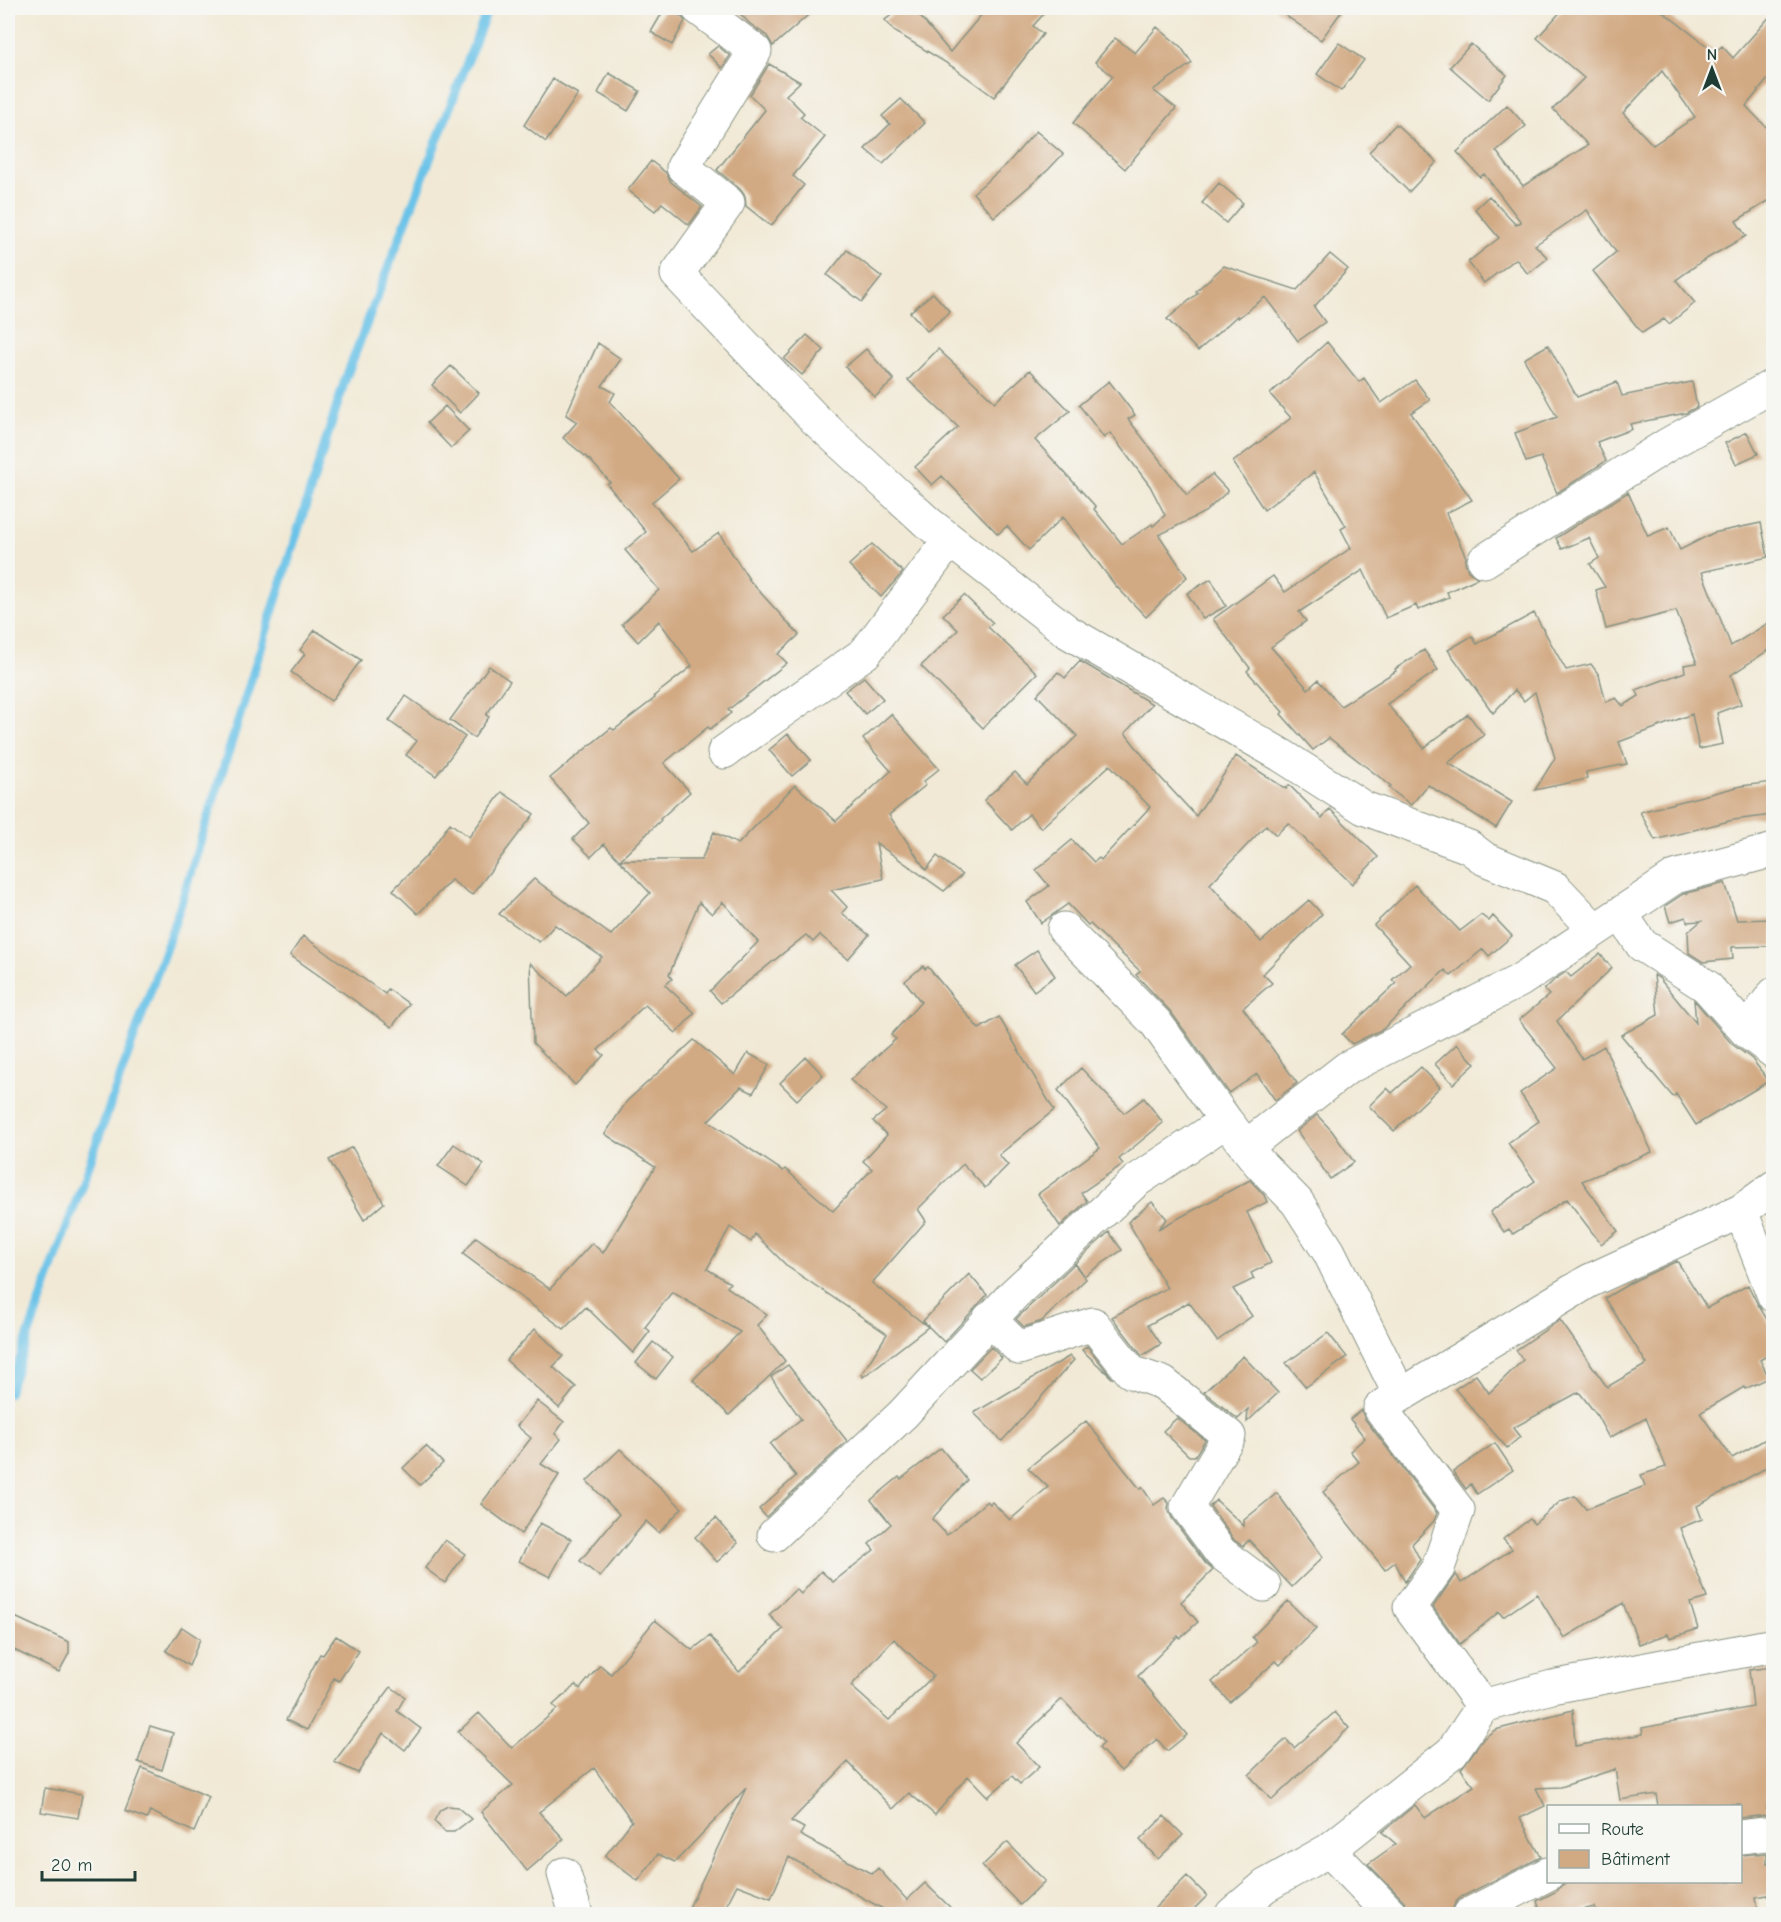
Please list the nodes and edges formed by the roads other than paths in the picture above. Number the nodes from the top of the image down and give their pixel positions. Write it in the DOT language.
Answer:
graph roads {
  1 [pos="698,8"];
  2 [pos="1773,385"];
  3 [pos="950,540"];
  4 [pos="1484,561"];
  5 [pos="724,752"];
  6 [pos="1773,850"];
  7 [pos="1608,922"];
  8 [pos="1064,929"];
  9 [pos="1773,994"];
  10 [pos="1746,1031"];
  11 [pos="1773,1052"];
  12 [pos="1226,1121"];
  13 [pos="1247,1146"];
  14 [pos="1773,1187"];
  15 [pos="1741,1211"];
  16 [pos="1773,1296"];
  17 [pos="989,1319"];
  18 [pos="1400,1395"];
  19 [pos="774,1535"];
  20 [pos="1264,1585"];
  21 [pos="1773,1645"];
  22 [pos="1483,1706"];
  23 [pos="1773,1833"];
  24 [pos="1742,1837"];
  25 [pos="1329,1850"];
  26 [pos="564,1874"];
  27 [pos="1547,1875"];
  28 [pos="576,1914"];
  29 [pos="1232,1914"];
  30 [pos="1391,1914"];
  31 [pos="1470,1914"];
  1 -- 3 [label="street"];
  2 -- 4 [label="street"];
  3 -- 5 [label="street"];
  3 -- 7 [label="street"];
  6 -- 7 [label="street"];
  7 -- 10 [label="street"];
  7 -- 13 [label="street"];
  8 -- 12 [label="street"];
  9 -- 10 [label="street"];
  10 -- 11 [label="street"];
  12 -- 13 [label="street"];
  12 -- 17 [label="street"];
  13 -- 18 [label="street"];
  14 -- 15 [label="street"];
  15 -- 16 [label="street"];
  15 -- 18 [label="street"];
  17 -- 19 [label="street"];
  17 -- 20 [label="street"];
  18 -- 22 [label="street"];
  21 -- 22 [label="street"];
  22 -- 25 [label="street"];
  23 -- 24 [label="street"];
  25 -- 29 [label="street"];
  25 -- 30 [label="street"];
  26 -- 28 [label="street"];
  27 -- 31 [label="street"];
}
